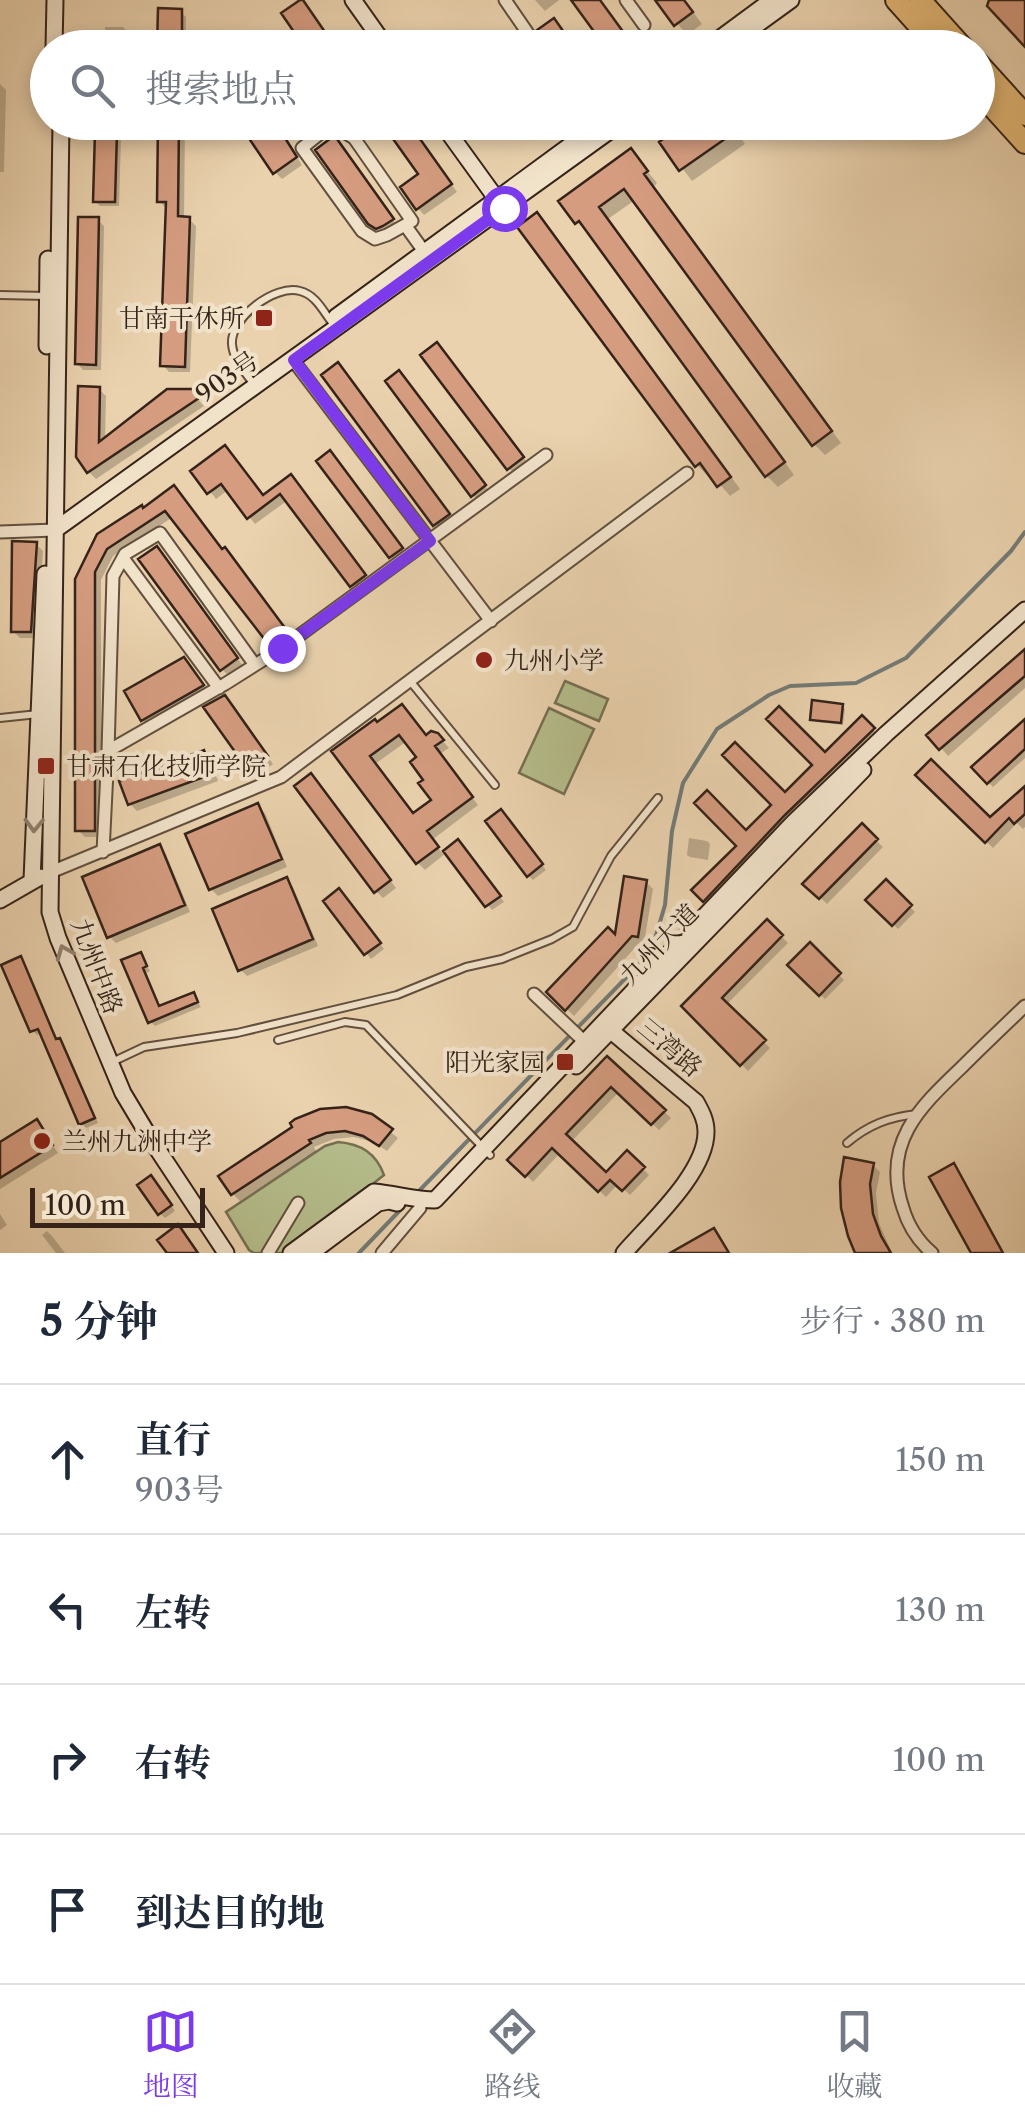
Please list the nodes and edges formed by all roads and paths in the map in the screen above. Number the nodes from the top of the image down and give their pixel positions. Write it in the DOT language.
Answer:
graph roads {
  1 [pos="55,0"];
  2 [pos="63,0"];
  3 [pos="353,0"];
  4 [pos="505,0"];
  5 [pos="626,0"];
  6 [pos="772,0"];
  7 [pos="791,0"];
  8 [pos="896,0"];
  9 [pos="920,0"];
  10 [pos="644,25"];
  11 [pos="54,30"];
  12 [pos="62,30"];
  13 [pos="374,30"];
  14 [pos="526,30"];
  15 [pos="731,30"];
  16 [pos="750,30"];
  17 [pos="922,30"];
  18 [pos="947,30"];
  19 [pos="995,82"];
  20 [pos="995,110"];
  21 [pos="1025,116"];
  22 [pos="52,140"];
  23 [pos="60,140"];
  24 [pos="312,140"];
  25 [pos="355,140"];
  26 [pos="455,140"];
  27 [pos="581,140"];
  28 [pos="1025,143"];
  29 [pos="500,203"];
  30 [pos="405,225"];
  31 [pos="427,256"];
  32 [pos="0,294"];
  33 [pos="53,296"];
  34 [pos="333,325"];
  35 [pos="294,360"];
  36 [pos="253,383"];
  37 [pos="546,455"];
  38 [pos="687,473"];
  39 [pos="51,524"];
  40 [pos="0,532"];
  41 [pos="430,541"];
  42 [pos="123,558"];
  43 [pos="1025,610"];
  44 [pos="492,621"];
  45 [pos="1025,623"];
  46 [pos="255,665"];
  47 [pos="410,681"];
  48 [pos="219,688"];
  49 [pos="39,714"];
  50 [pos="0,718"];
  51 [pos="108,751"];
  52 [pos="495,785"];
  53 [pos="658,798"];
  54 [pos="103,852"];
  55 [pos="51,872"];
  56 [pos="32,880"];
  57 [pos="0,900"];
  58 [pos="534,994"];
  59 [pos="1025,1006"];
  60 [pos="610,1030"];
  61 [pos="278,1040"];
  62 [pos="586,1043"];
  63 [pos="109,1064"];
  64 [pos="917,1114"];
  65 [pos="847,1143"];
  66 [pos="485,1149"];
  67 [pos="392,1197"];
  68 [pos="298,1203"];
  69 [pos="416,1205"];
  70 [pos="226,1253"];
  71 [pos="268,1253"];
  72 [pos="291,1253"];
  73 [pos="311,1253"];
  74 [pos="382,1253"];
  75 [pos="624,1253"];
  76 [pos="932,1253"];
  1 -- 11 [label="street"];
  2 -- 12 [label="street"];
  3 -- 13 [label="street"];
  4 -- 14 [label="street"];
  5 -- 10 [label="street"];
  6 -- 15 [label="street"];
  7 -- 16 [label="street"];
  8 -- 17 [label="highway"];
  9 -- 18 [label="highway"];
  19 -- 21 [label="highway"];
  20 -- 28 [label="highway"];
  22 -- 33 [label="street"];
  23 -- 33 [label="street, 九州中路"];
  24 -- 30 [label="street"];
  25 -- 30 [label="street"];
  26 -- 29 [label="street"];
  27 -- 29 [label="street, 903号"];
  29 -- 31 [label="street, 903号"];
  30 -- 31 [label="street"];
  31 -- 34 [label="street, 903号"];
  32 -- 33 [label="lane"];
  33 -- 39 [label="street, 九州中路"];
  34 -- 35 [label="street, 903号"];
  34 -- 36 [label="street"];
  34 -- 36 [label="lane"];
  35 -- 36 [label="street, 903号"];
  35 -- 41 [label="street"];
  36 -- 39 [label="street, 903号"];
  37 -- 41 [label="street"];
  38 -- 44 [label="street"];
  39 -- 40 [label="street"];
  39 -- 49 [label="street"];
  39 -- 55 [label="street, 九州中路"];
  41 -- 44 [label="street"];
  41 -- 46 [label="street"];
  42 -- 46 [label="street"];
  42 -- 48 [label="street"];
  42 -- 51 [label="street"];
  43 -- 62 [label="street"];
  44 -- 47 [label="street"];
  45 -- 60 [label="street, 九州大道"];
  46 -- 48 [label="street"];
  47 -- 52 [label="lane"];
  47 -- 54 [label="street"];
  48 -- 51 [label="street"];
  49 -- 50 [label="lane"];
  49 -- 56 [label="street, one-way"];
  51 -- 54 [label="street"];
  53 -- 63 [label="lane"];
  54 -- 55 [label="street"];
  55 -- 56 [label="street"];
  63 -- 55 [label="street, 九州中路, one-way"];
  56 -- 57 [label="street"];
  58 -- 62 [label="street"];
  59 -- 64 [label="street"];
  60 -- 62 [label="street, 九州大道"];
  60 -- 75 [label="street, 三湾路"];
  61 -- 66 [label="lane"];
  62 -- 66 [label="street, 九州大道"];
  63 -- 70 [label="street, 九州中路"];
  64 -- 65 [label="lane"];
  64 -- 76 [label="street"];
  66 -- 69 [label="street, 九州大道"];
  67 -- 69 [label="street"];
  67 -- 72 [label="street"];
  67 -- 73 [label="street"];
  68 -- 71 [label="street"];
  69 -- 74 [label="street"];
}
